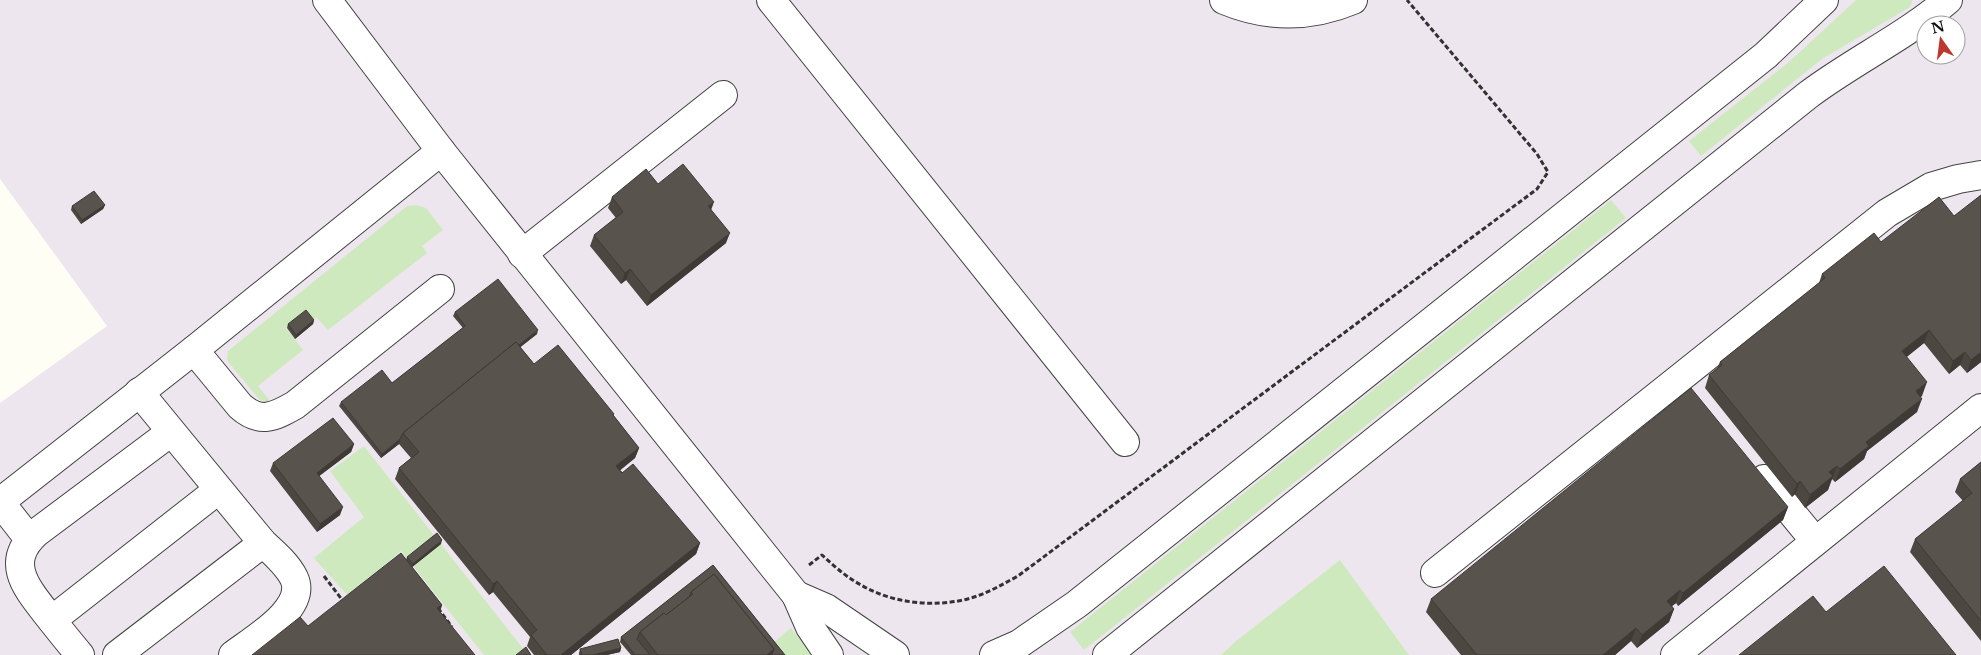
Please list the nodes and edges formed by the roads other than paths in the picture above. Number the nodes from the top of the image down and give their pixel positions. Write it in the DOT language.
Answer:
graph roads {
  1 [pos="772,0"];
  2 [pos="1224,0"];
  3 [pos="1353,0"];
  4 [pos="1824,0"];
  5 [pos="1948,0"];
  6 [pos="338,4"];
  7 [pos="723,95"];
  8 [pos="441,151"];
  9 [pos="1981,175"];
  10 [pos="522,254"];
  11 [pos="440,289"];
  12 [pos="194,350"];
  13 [pos="1681,377"];
  14 [pos="139,392"];
  15 [pos="1700,399"];
  16 [pos="1981,408"];
  17 [pos="170,432"];
  18 [pos="1124,442"];
  19 [pos="1748,459"];
  20 [pos="218,490"];
  21 [pos="29,539"];
  22 [pos="1815,542"];
  23 [pos="263,543"];
  24 [pos="1435,573"];
  25 [pos="791,589"];
  26 [pos="52,620"];
  27 [pos="80,655"];
  28 [pos="117,655"];
  29 [pos="233,655"];
  30 [pos="829,655"];
  31 [pos="896,655"];
  32 [pos="994,655"];
  33 [pos="1107,655"];
  34 [pos="1675,655"];
  1 -- 18 [label="street"];
  2 -- 3 [label="street"];
  4 -- 32 [label="street"];
  5 -- 33 [label="street"];
  6 -- 8 [label="street"];
  7 -- 10 [label="street"];
  8 -- 10 [label="street"];
  8 -- 12 [label="street"];
  9 -- 13 [label="street"];
  10 -- 25 [label="street"];
  11 -- 12 [label="street"];
  12 -- 14 [label="street"];
  13 -- 15 [label="street"];
  13 -- 24 [label="street"];
  14 -- 17 [label="street"];
  14 -- 21 [label="street"];
  16 -- 22 [label="street"];
  17 -- 20 [label="street"];
  17 -- 21 [label="street"];
  19 -- 22 [label="street"];
  20 -- 23 [label="street"];
  20 -- 26 [label="street"];
  21 -- 26 [label="street"];
  22 -- 34 [label="street"];
  23 -- 28 [label="street"];
  23 -- 29 [label="street"];
  25 -- 30 [label="street"];
  25 -- 31 [label="street"];
  26 -- 27 [label="street"];
}
